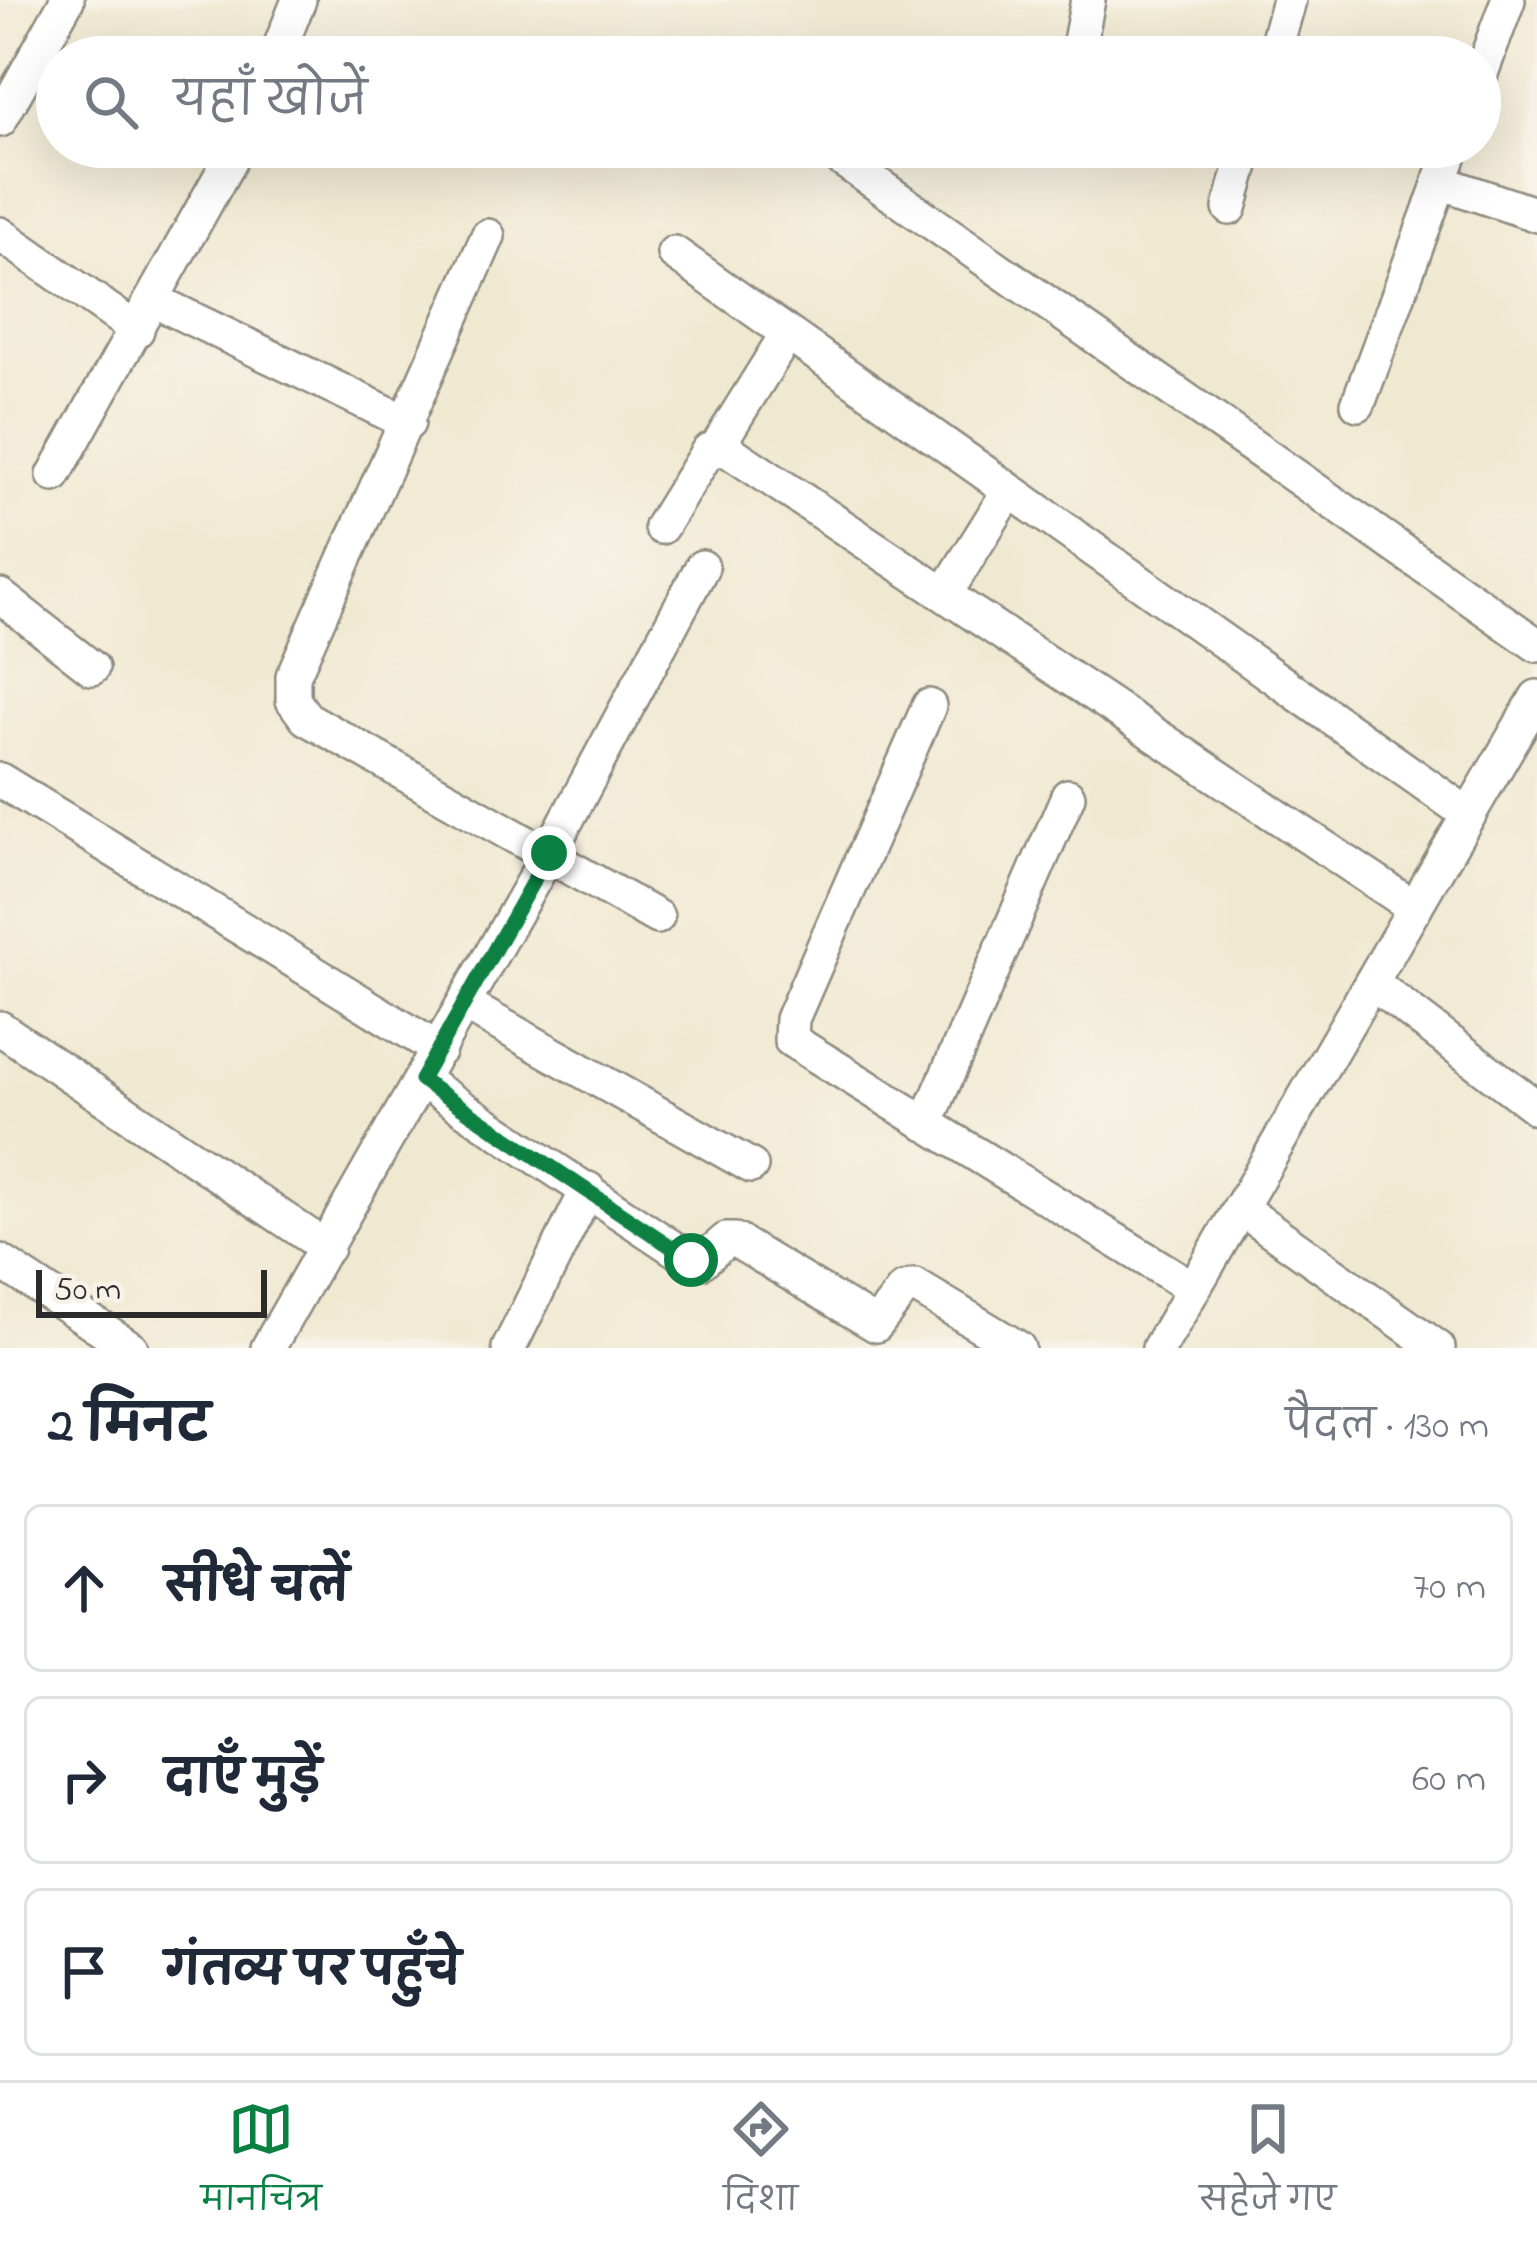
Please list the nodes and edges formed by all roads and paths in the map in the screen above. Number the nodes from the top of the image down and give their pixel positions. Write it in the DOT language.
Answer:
graph roads {
  1 [pos="67,0"];
  2 [pos="299,0"];
  3 [pos="1088,0"];
  4 [pos="1289,0"];
  5 [pos="1508,0"];
  6 [pos="47,36"];
  7 [pos="284,36"];
  8 [pos="1081,36"];
  9 [pos="1279,36"];
  10 [pos="1495,36"];
  11 [pos="36,56"];
  12 [pos="0,120"];
  13 [pos="226,168"];
  14 [pos="854,168"];
  15 [pos="1241,168"];
  16 [pos="1445,168"];
  17 [pos="1440,182"];
  18 [pos="1230,208"];
  19 [pos="1537,215"];
  20 [pos="0,234"];
  21 [pos="488,236"];
  22 [pos="674,253"];
  23 [pos="145,315"];
  24 [pos="788,334"];
  25 [pos="1358,404"];
  26 [pos="408,423"];
  27 [pos="717,447"];
  28 [pos="54,475"];
  29 [pos="1009,490"];
  30 [pos="661,527"];
  31 [pos="702,567"];
  32 [pos="945,594"];
  33 [pos="0,596"];
  34 [pos="1537,645"];
  35 [pos="92,668"];
  36 [pos="1537,698"];
  37 [pos="929,706"];
  38 [pos="0,780"];
  39 [pos="1068,796"];
  40 [pos="1469,815"];
  41 [pos="549,853"];
  42 [pos="1415,908"];
  43 [pos="657,917"];
  44 [pos="1372,983"];
  45 [pos="464,1004"];
  46 [pos="0,1028"];
  47 [pos="439,1050"];
  48 [pos="421,1080"];
  49 [pos="1537,1108"];
  50 [pos="926,1124"];
  51 [pos="751,1166"];
  52 [pos="588,1189"];
  53 [pos="1240,1208"];
  54 [pos="327,1248"];
  55 [pos="0,1261"];
  56 [pos="1193,1288"];
  57 [pos="130,1348"];
  58 [pos="268,1348"];
  59 [pos="508,1348"];
  60 [pos="1018,1348"];
  61 [pos="1159,1348"];
  62 [pos="1438,1348"];
  1 -- 6 [label="street"];
  2 -- 7 [label="street"];
  3 -- 8 [label="street"];
  4 -- 9 [label="street"];
  5 -- 10 [label="street"];
  11 -- 12 [label="street"];
  13 -- 23 [label="street"];
  14 -- 34 [label="street"];
  15 -- 18 [label="street"];
  16 -- 17 [label="street"];
  17 -- 19 [label="street"];
  17 -- 25 [label="street"];
  20 -- 23 [label="street"];
  21 -- 26 [label="street"];
  22 -- 24 [label="street"];
  23 -- 26 [label="street"];
  23 -- 28 [label="street"];
  24 -- 27 [label="street"];
  24 -- 29 [label="street"];
  26 -- 41 [label="street"];
  27 -- 30 [label="street"];
  27 -- 32 [label="street"];
  29 -- 32 [label="street"];
  29 -- 40 [label="street"];
  31 -- 41 [label="street"];
  32 -- 42 [label="street"];
  33 -- 35 [label="street"];
  36 -- 40 [label="street"];
  37 -- 50 [label="street"];
  38 -- 47 [label="street"];
  39 -- 50 [label="street"];
  40 -- 42 [label="street"];
  41 -- 43 [label="street"];
  41 -- 45 [label="street"];
  42 -- 44 [label="street"];
  44 -- 49 [label="street"];
  44 -- 53 [label="street"];
  45 -- 47 [label="street"];
  45 -- 51 [label="street"];
  46 -- 54 [label="street"];
  47 -- 48 [label="street"];
  48 -- 52 [label="street"];
  48 -- 54 [label="street"];
  50 -- 56 [label="street"];
  52 -- 59 [label="street"];
  52 -- 60 [label="street"];
  53 -- 56 [label="street"];
  53 -- 62 [label="street"];
  54 -- 58 [label="street"];
  55 -- 57 [label="street"];
  56 -- 61 [label="street"];
}
